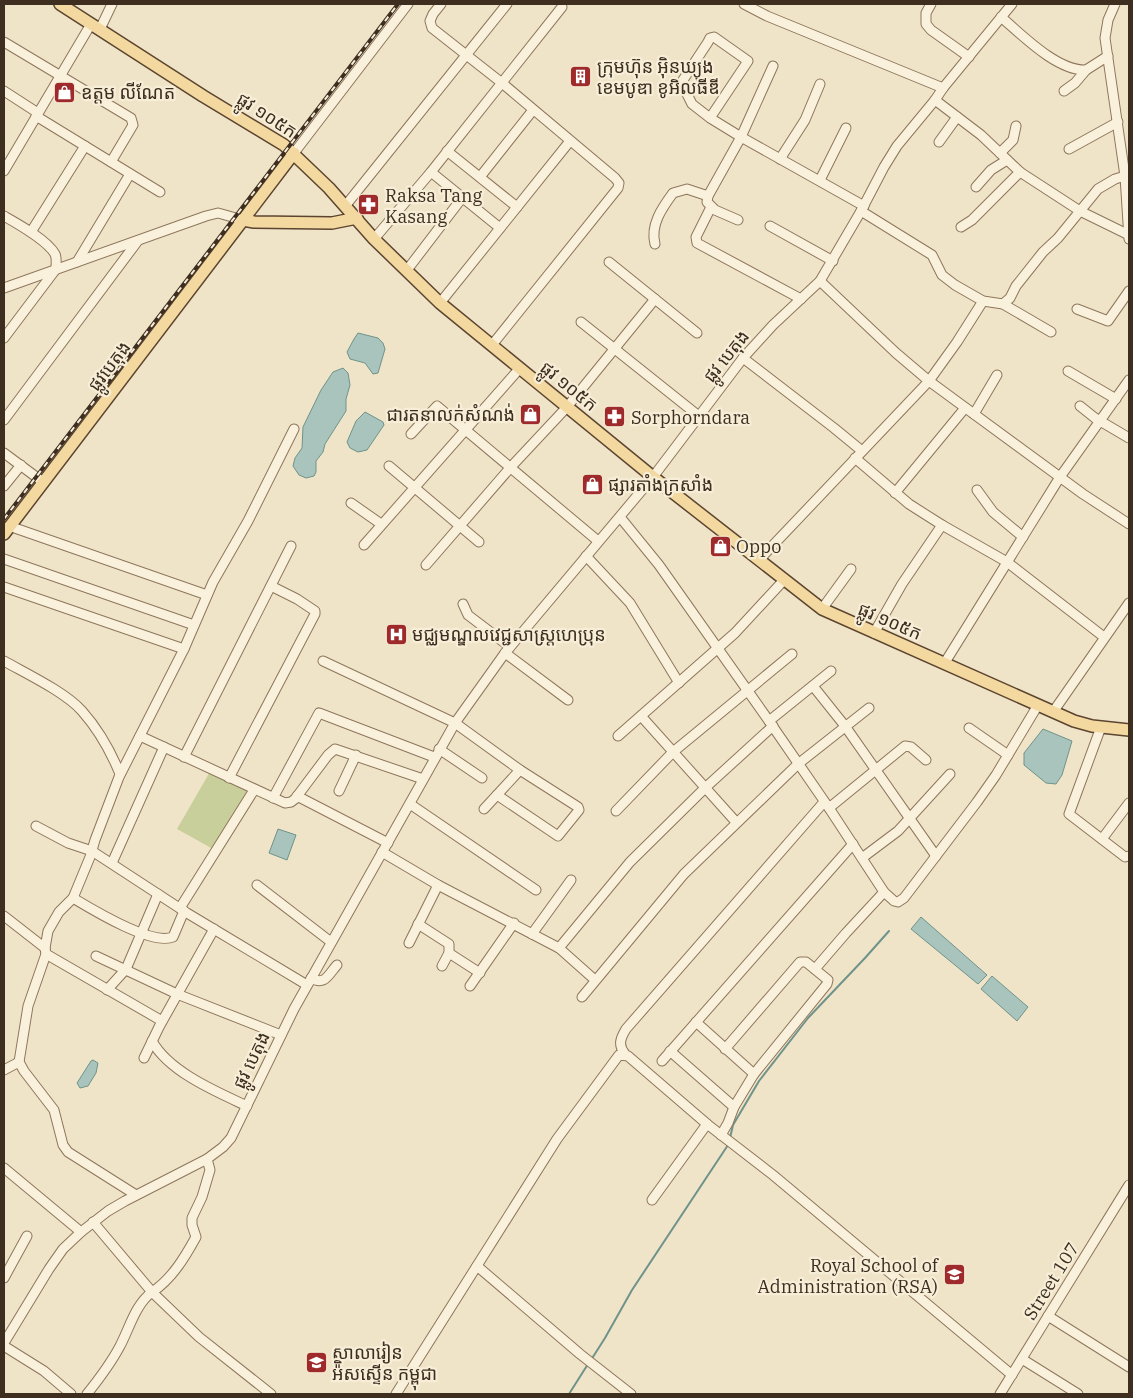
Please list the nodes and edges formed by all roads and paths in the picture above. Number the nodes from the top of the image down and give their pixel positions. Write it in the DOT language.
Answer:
graph roads {
  1 [pos="60,4"];
  2 [pos="112,4"];
  3 [pos="408,4"];
  4 [pos="442,4"];
  5 [pos="507,4"];
  6 [pos="931,4"];
  7 [pos="1012,4"];
  8 [pos="1115,4"];
  9 [pos="748,5"];
  10 [pos="562,8"];
  11 [pos="1002,17"];
  12 [pos="96,26"];
  13 [pos="4,42"];
  14 [pos="466,55"];
  15 [pos="1108,56"];
  16 [pos="969,57"];
  17 [pos="773,66"];
  18 [pos="1086,70"];
  19 [pos="60,76"];
  20 [pos="502,83"];
  21 [pos="820,84"];
  22 [pos="943,88"];
  23 [pos="4,91"];
  24 [pos="1064,91"];
  25 [pos="935,100"];
  26 [pos="533,110"];
  27 [pos="37,114"];
  28 [pos="957,117"];
  29 [pos="710,118"];
  30 [pos="1118,122"];
  31 [pos="1016,126"];
  32 [pos="846,128"];
  33 [pos="741,137"];
  34 [pos="570,141"];
  35 [pos="939,142"];
  36 [pos="85,146"];
  37 [pos="1068,149"];
  38 [pos="448,151"];
  39 [pos="1000,153"];
  40 [pos="294,154"];
  41 [pos="7,156"];
  42 [pos="780,159"];
  43 [pos="1007,160"];
  44 [pos="112,162"];
  45 [pos="4,171"];
  46 [pos="431,172"];
  47 [pos="1020,172"];
  48 [pos="130,174"];
  49 [pos="1125,176"];
  50 [pos="480,177"];
  51 [pos="820,180"];
  52 [pos="976,187"];
  53 [pos="160,192"];
  54 [pos="708,196"];
  55 [pos="462,198"];
  56 [pos="346,205"];
  57 [pos="517,207"];
  58 [pos="711,208"];
  59 [pos="862,208"];
  60 [pos="1080,211"];
  61 [pos="4,216"];
  62 [pos="357,218"];
  63 [pos="243,220"];
  64 [pos="738,220"];
  65 [pos="770,226"];
  66 [pos="961,227"];
  67 [pos="500,228"];
  68 [pos="32,232"];
  69 [pos="1129,235"];
  70 [pos="374,238"];
  71 [pos="1129,239"];
  72 [pos="137,242"];
  73 [pos="656,244"];
  74 [pos="833,261"];
  75 [pos="77,262"];
  76 [pos="609,262"];
  77 [pos="56,269"];
  78 [pos="406,270"];
  79 [pos="820,281"];
  80 [pos="4,288"];
  81 [pos="1129,291"];
  82 [pos="655,299"];
  83 [pos="801,299"];
  84 [pos="984,301"];
  85 [pos="440,303"];
  86 [pos="1003,304"];
  87 [pos="1077,309"];
  88 [pos="581,322"];
  89 [pos="697,332"];
  90 [pos="1051,332"];
  91 [pos="4,338"];
  92 [pos="492,345"];
  93 [pos="615,349"];
  94 [pos="743,358"];
  95 [pos="520,368"];
  96 [pos="1068,371"];
  97 [pos="997,375"];
  98 [pos="1129,380"];
  99 [pos="929,381"];
  100 [pos="1116,399"];
  101 [pos="1080,406"];
  102 [pos="568,407"];
  103 [pos="965,408"];
  104 [pos="974,414"];
  105 [pos="700,417"];
  106 [pos="4,420"];
  107 [pos="1100,421"];
  108 [pos="294,430"];
  109 [pos="467,430"];
  110 [pos="411,434"];
  111 [pos="1129,438"];
  112 [pos="4,452"];
  113 [pos="858,454"];
  114 [pos="20,465"];
  115 [pos="389,466"];
  116 [pos="510,468"];
  117 [pos="653,477"];
  118 [pos="1060,477"];
  119 [pos="43,482"];
  120 [pos="4,486"];
  121 [pos="415,487"];
  122 [pos="977,490"];
  123 [pos="895,493"];
  124 [pos="351,503"];
  125 [pos="620,516"];
  126 [pos="381,524"];
  127 [pos="1129,524"];
  128 [pos="942,525"];
  129 [pos="460,526"];
  130 [pos="7,530"];
  131 [pos="1022,538"];
  132 [pos="598,541"];
  133 [pos="479,542"];
  134 [pos="364,545"];
  135 [pos="291,546"];
  136 [pos="586,556"];
  137 [pos="4,559"];
  138 [pos="759,560"];
  139 [pos="1007,562"];
  140 [pos="426,565"];
  141 [pos="850,569"];
  142 [pos="784,580"];
  143 [pos="271,586"];
  144 [pos="4,587"];
  145 [pos="207,594"];
  146 [pos="1129,603"];
  147 [pos="463,604"];
  148 [pos="822,610"];
  149 [pos="194,625"];
  150 [pos="874,633"];
  151 [pos="1104,638"];
  152 [pos="184,649"];
  153 [pos="717,649"];
  154 [pos="508,650"];
  155 [pos="792,654"];
  156 [pos="4,661"];
  157 [pos="323,661"];
  158 [pos="944,664"];
  159 [pos="831,671"];
  160 [pos="679,683"];
  161 [pos="813,686"];
  162 [pos="747,690"];
  163 [pos="568,700"];
  164 [pos="1038,705"];
  165 [pos="869,708"];
  166 [pos="1053,712"];
  167 [pos="641,716"];
  168 [pos="455,723"];
  169 [pos="771,724"];
  170 [pos="845,726"];
  171 [pos="1101,727"];
  172 [pos="969,728"];
  173 [pos="1129,730"];
  174 [pos="140,736"];
  175 [pos="618,736"];
  176 [pos="164,747"];
  177 [pos="673,752"];
  178 [pos="436,753"];
  179 [pos="356,755"];
  180 [pos="1008,755"];
  181 [pos="184,757"];
  182 [pos="926,760"];
  183 [pos="798,764"];
  184 [pos="520,770"];
  185 [pos="875,771"];
  186 [pos="120,774"];
  187 [pos="950,774"];
  188 [pos="229,778"];
  189 [pos="482,778"];
  190 [pos="423,779"];
  191 [pos="705,788"];
  192 [pos="254,790"];
  193 [pos="339,791"];
  194 [pos="497,795"];
  195 [pos="297,796"];
  196 [pos="273,798"];
  197 [pos="1129,803"];
  198 [pos="410,804"];
  199 [pos="827,805"];
  200 [pos="484,809"];
  201 [pos="616,811"];
  202 [pos="909,819"];
  203 [pos="736,822"];
  204 [pos="36,826"];
  205 [pos="1102,839"];
  206 [pos="388,843"];
  207 [pos="853,844"];
  208 [pos="92,851"];
  209 [pos="382,852"];
  210 [pos="936,856"];
  211 [pos="1129,856"];
  212 [pos="862,858"];
  213 [pos="112,863"];
  214 [pos="571,880"];
  215 [pos="257,885"];
  216 [pos="438,885"];
  217 [pos="536,890"];
  218 [pos="884,892"];
  219 [pos="158,894"];
  220 [pos="73,898"];
  221 [pos="182,910"];
  222 [pos="4,916"];
  223 [pos="514,923"];
  224 [pos="418,924"];
  225 [pos="214,928"];
  226 [pos="142,933"];
  227 [pos="532,934"];
  228 [pos="331,942"];
  229 [pos="409,944"];
  230 [pos="559,948"];
  231 [pos="45,951"];
  232 [pos="450,953"];
  233 [pos="96,956"];
  234 [pos="337,964"];
  235 [pos="442,966"];
  236 [pos="126,968"];
  237 [pos="815,969"];
  238 [pos="480,973"];
  239 [pos="595,980"];
  240 [pos="309,982"];
  241 [pos="470,986"];
  242 [pos="107,990"];
  243 [pos="177,994"];
  244 [pos="582,997"];
  245 [pos="162,1021"];
  246 [pos="696,1022"];
  247 [pos="281,1035"];
  248 [pos="152,1041"];
  249 [pos="725,1049"];
  250 [pos="670,1051"];
  251 [pos="624,1054"];
  252 [pos="144,1058"];
  253 [pos="662,1061"];
  254 [pos="19,1062"];
  255 [pos="4,1070"];
  256 [pos="754,1074"];
  257 [pos="247,1106"];
  258 [pos="734,1107"];
  259 [pos="707,1124"];
  260 [pos="722,1137"];
  261 [pos="207,1159"];
  262 [pos="4,1168"];
  263 [pos="1129,1185"];
  264 [pos="136,1195"];
  265 [pos="652,1200"];
  266 [pos="93,1222"];
  267 [pos="81,1232"];
  268 [pos="27,1236"];
  269 [pos="477,1266"];
  270 [pos="4,1278"];
  271 [pos="152,1292"];
  272 [pos="1048,1316"];
  273 [pos="4,1344"];
  274 [pos="1022,1359"];
  275 [pos="1129,1367"];
  276 [pos="1012,1376"];
  277 [pos="71,1394"];
  278 [pos="87,1394"];
  279 [pos="271,1394"];
  280 [pos="396,1394"];
  281 [pos="631,1394"];
  282 [pos="1000,1394"];
  283 [pos="1078,1394"];
  1 -- 12 [label="main road, ផ្លូវ ១០៥ក"];
  2 -- 12 [label="street"];
  3 -- 40 [label="street"];
  4 -- 14 [label="street"];
  5 -- 14 [label="street"];
  6 -- 16 [label="street"];
  7 -- 11 [label="street, ផ្លូវ បេតុង"];
  8 -- 15 [label="street"];
  9 -- 22 [label="street"];
  10 -- 20 [label="street"];
  11 -- 16 [label="street, ផ្លូវ បេតុង"];
  11 -- 18 [label="street"];
  12 -- 19 [label="street"];
  12 -- 40 [label="main road, ផ្លូវ ១០៥ក"];
  13 -- 19 [label="street"];
  14 -- 20 [label="street"];
  14 -- 56 [label="street"];
  15 -- 18 [label="street"];
  15 -- 30 [label="street"];
  16 -- 22 [label="street, ផ្លូវ បេតុង"];
  17 -- 33 [label="street"];
  18 -- 24 [label="street"];
  19 -- 27 [label="street"];
  19 -- 44 [label="street"];
  20 -- 26 [label="street"];
  20 -- 38 [label="street"];
  21 -- 42 [label="street"];
  22 -- 25 [label="street, ផ្លូវ បេតុង"];
  23 -- 27 [label="street"];
  25 -- 28 [label="street"];
  25 -- 59 [label="street, ផ្លូវ បេតុង"];
  26 -- 34 [label="street"];
  26 -- 50 [label="street"];
  27 -- 36 [label="street"];
  27 -- 41 [label="street"];
  28 -- 35 [label="street"];
  28 -- 39 [label="street"];
  29 -- 29 [label="street"];
  29 -- 33 [label="street"];
  30 -- 37 [label="street"];
  30 -- 49 [label="street"];
  31 -- 39 [label="street"];
  32 -- 51 [label="street"];
  33 -- 42 [label="street"];
  33 -- 54 [label="street"];
  34 -- 57 [label="street"];
  34 -- 92 [label="street"];
  36 -- 44 [label="street"];
  36 -- 68 [label="street"];
  38 -- 46 [label="street"];
  38 -- 50 [label="street"];
  39 -- 43 [label="street"];
  40 -- 56 [label="main road, ផ្លូវ ១០៥ក"];
  40 -- 63 [label="main road, ផ្លូវបេតុង"];
  41 -- 45 [label="street"];
  42 -- 51 [label="street"];
  43 -- 47 [label="street"];
  43 -- 52 [label="street"];
  44 -- 48 [label="street"];
  46 -- 55 [label="street"];
  46 -- 70 [label="street"];
  47 -- 60 [label="street"];
  47 -- 66 [label="street"];
  48 -- 53 [label="street"];
  48 -- 75 [label="street"];
  49 -- 60 [label="street"];
  49 -- 69 [label="street"];
  50 -- 57 [label="street"];
  51 -- 59 [label="street"];
  54 -- 58 [label="street"];
  54 -- 73 [label="street"];
  55 -- 67 [label="street"];
  55 -- 78 [label="street"];
  56 -- 62 [label="main road, ផ្លូវ ១០៥ក"];
  57 -- 67 [label="street"];
  58 -- 64 [label="street"];
  58 -- 83 [label="street"];
  59 -- 74 [label="street, ផ្លូវ បេតុង"];
  59 -- 84 [label="street"];
  60 -- 69 [label="street"];
  60 -- 86 [label="street"];
  61 -- 68 [label="street"];
  62 -- 63 [label="main road"];
  62 -- 70 [label="main road, ផ្លូវ ១០៥ក"];
  63 -- 72 [label="street"];
  63 -- 119 [label="main road, ផ្លូវបេតុង"];
  65 -- 74 [label="street"];
  67 -- 85 [label="street"];
  68 -- 77 [label="street"];
  69 -- 71 [label="street"];
  70 -- 78 [label="main road, ផ្លូវ ១០៥ក"];
  72 -- 75 [label="street"];
  72 -- 106 [label="street"];
  74 -- 79 [label="street, ផ្លូវ បេតុង"];
  75 -- 77 [label="street"];
  76 -- 82 [label="street"];
  77 -- 80 [label="street"];
  77 -- 91 [label="street"];
  78 -- 85 [label="main road, ផ្លូវ ១០៥ក"];
  79 -- 83 [label="street, ផ្លូវ បេតុង"];
  79 -- 99 [label="street"];
  81 -- 87 [label="street"];
  82 -- 89 [label="street"];
  82 -- 93 [label="street"];
  83 -- 94 [label="street, ផ្លូវ បេតុង"];
  84 -- 86 [label="street"];
  84 -- 99 [label="street"];
  85 -- 92 [label="main road, ផ្លូវ ១០៥ក"];
  86 -- 90 [label="street"];
  88 -- 93 [label="street"];
  92 -- 95 [label="main road, ផ្លូវ ១០៥ក"];
  93 -- 102 [label="street"];
  93 -- 105 [label="street"];
  94 -- 105 [label="street, ផ្លូវ បេតុង"];
  94 -- 113 [label="street"];
  95 -- 102 [label="main road, ផ្លូវ ១០៥ក"];
  95 -- 109 [label="street"];
  96 -- 100 [label="street"];
  97 -- 104 [label="street"];
  98 -- 100 [label="street"];
  99 -- 103 [label="street"];
  99 -- 113 [label="street"];
  100 -- 107 [label="street"];
  101 -- 107 [label="street"];
  102 -- 116 [label="street"];
  102 -- 117 [label="main road, ផ្លូវ ១០៥ក"];
  103 -- 104 [label="street"];
  103 -- 123 [label="street"];
  104 -- 118 [label="street"];
  105 -- 117 [label="street, ផ្លូវ បេតុង"];
  107 -- 111 [label="street"];
  107 -- 118 [label="street"];
  108 -- 145 [label="street"];
  109 -- 110 [label="street"];
  109 -- 116 [label="street"];
  109 -- 121 [label="street"];
  112 -- 114 [label="street"];
  113 -- 123 [label="street"];
  113 -- 138 [label="street"];
  114 -- 119 [label="street"];
  114 -- 120 [label="street"];
  115 -- 121 [label="street"];
  116 -- 129 [label="street"];
  116 -- 132 [label="street"];
  117 -- 125 [label="street, ផ្លូវ បេតុង"];
  117 -- 138 [label="main road, ផ្លូវ ១០៥ក"];
  118 -- 127 [label="street"];
  118 -- 131 [label="street"];
  119 -- 130 [label="main road, ផ្លូវបេតុង"];
  121 -- 126 [label="street"];
  121 -- 129 [label="street"];
  122 -- 131 [label="street"];
  123 -- 128 [label="street"];
  124 -- 126 [label="street"];
  125 -- 132 [label="street, ផ្លូវ បេតុង"];
  125 -- 153 [label="street"];
  126 -- 134 [label="street"];
  128 -- 139 [label="street"];
  128 -- 150 [label="street"];
  129 -- 133 [label="street"];
  129 -- 140 [label="street"];
  130 -- 145 [label="street"];
  131 -- 139 [label="street"];
  132 -- 136 [label="street, ផ្លូវ បេតុង"];
  135 -- 143 [label="street"];
  136 -- 154 [label="street, ផ្លូវ បេតុង"];
  136 -- 160 [label="street"];
  137 -- 149 [label="street"];
  138 -- 142 [label="main road, ផ្លូវ ១០៥ក"];
  139 -- 151 [label="street"];
  139 -- 158 [label="street"];
  141 -- 148 [label="street"];
  142 -- 148 [label="main road, ផ្លូវ ១០៥ក"];
  142 -- 153 [label="street"];
  143 -- 181 [label="street"];
  143 -- 188 [label="street"];
  144 -- 152 [label="street"];
  145 -- 149 [label="street"];
  146 -- 151 [label="street"];
  147 -- 154 [label="street"];
  148 -- 150 [label="main road, ផ្លូវ ១០៥ក"];
  149 -- 152 [label="street"];
  150 -- 158 [label="main road, ផ្លូវ ១០៥ក"];
  151 -- 166 [label="street"];
  152 -- 174 [label="street"];
  153 -- 160 [label="street"];
  153 -- 162 [label="street"];
  154 -- 163 [label="street"];
  154 -- 168 [label="street, ផ្លូវ បេតុង"];
  155 -- 162 [label="street"];
  156 -- 186 [label="street"];
  157 -- 168 [label="street"];
  158 -- 164 [label="main road, ផ្លូវ ១០៥ក"];
  159 -- 161 [label="street"];
  160 -- 167 [label="street"];
  161 -- 169 [label="street"];
  161 -- 170 [label="street"];
  162 -- 169 [label="street"];
  162 -- 177 [label="street"];
  164 -- 166 [label="main road, ផ្លូវ ១០៥ក"];
  164 -- 180 [label="street"];
  165 -- 170 [label="street"];
  166 -- 171 [label="main road, ផ្លូវ ១០៥ក"];
  167 -- 175 [label="street"];
  167 -- 177 [label="street"];
  168 -- 178 [label="street, ផ្លូវ បេតុង"];
  168 -- 184 [label="street"];
  169 -- 183 [label="street"];
  169 -- 191 [label="street"];
  170 -- 183 [label="street"];
  170 -- 185 [label="street"];
  171 -- 173 [label="main road, ផ្លូវ ១០៥ក"];
  171 -- 205 [label="street"];
  172 -- 180 [label="street"];
  174 -- 176 [label="street"];
  174 -- 186 [label="street"];
  176 -- 181 [label="street"];
  176 -- 213 [label="street"];
  177 -- 191 [label="street"];
  177 -- 201 [label="street"];
  178 -- 189 [label="street"];
  178 -- 190 [label="street, ផ្លូវ បេតុង"];
  178 -- 196 [label="street"];
  179 -- 190 [label="street"];
  179 -- 193 [label="street"];
  179 -- 195 [label="street"];
  180 -- 210 [label="street"];
  181 -- 188 [label="street"];
  182 -- 185 [label="street"];
  183 -- 199 [label="street"];
  183 -- 203 [label="street"];
  184 -- 194 [label="street"];
  184 -- 194 [label="street"];
  185 -- 199 [label="street"];
  185 -- 202 [label="street"];
  186 -- 208 [label="street"];
  187 -- 202 [label="street"];
  188 -- 192 [label="street"];
  190 -- 198 [label="street, ផ្លូវ បេតុង"];
  191 -- 203 [label="street"];
  191 -- 230 [label="street"];
  192 -- 196 [label="street"];
  192 -- 221 [label="street"];
  194 -- 200 [label="street"];
  195 -- 196 [label="street"];
  195 -- 206 [label="street"];
  197 -- 205 [label="street"];
  198 -- 206 [label="street, ផ្លូវ បេតុង"];
  198 -- 217 [label="street"];
  199 -- 207 [label="street"];
  199 -- 251 [label="street"];
  202 -- 210 [label="street"];
  202 -- 212 [label="street"];
  203 -- 239 [label="street"];
  204 -- 208 [label="street"];
  205 -- 211 [label="street"];
  206 -- 209 [label="street, ផ្លូវ បេតុង"];
  207 -- 212 [label="street"];
  207 -- 246 [label="street"];
  208 -- 213 [label="street"];
  208 -- 220 [label="street"];
  209 -- 216 [label="street"];
  209 -- 228 [label="street, ផ្លូវ បេតុង"];
  210 -- 218 [label="street"];
  212 -- 218 [label="street"];
  213 -- 219 [label="street"];
  214 -- 227 [label="street"];
  215 -- 228 [label="street"];
  216 -- 223 [label="street"];
  216 -- 224 [label="street"];
  218 -- 237 [label="street"];
  219 -- 221 [label="street"];
  219 -- 226 [label="street"];
  220 -- 226 [label="street"];
  220 -- 231 [label="street"];
  221 -- 225 [label="street"];
  221 -- 226 [label="street"];
  222 -- 231 [label="street"];
  223 -- 227 [label="street"];
  223 -- 238 [label="street"];
  224 -- 229 [label="street"];
  224 -- 232 [label="street"];
  225 -- 240 [label="street"];
  225 -- 243 [label="street"];
  226 -- 236 [label="street"];
  227 -- 230 [label="street"];
  228 -- 240 [label="street, ផ្លូវ បេតុង"];
  230 -- 239 [label="street"];
  231 -- 242 [label="street"];
  231 -- 254 [label="street"];
  232 -- 235 [label="street"];
  232 -- 238 [label="street"];
  233 -- 236 [label="street"];
  234 -- 240 [label="street"];
  236 -- 242 [label="street"];
  236 -- 243 [label="street"];
  237 -- 249 [label="street"];
  237 -- 256 [label="street"];
  238 -- 241 [label="street"];
  239 -- 244 [label="street"];
  240 -- 247 [label="street, ផ្លូវ បេតុង"];
  242 -- 245 [label="street"];
  243 -- 245 [label="street"];
  243 -- 247 [label="street"];
  245 -- 248 [label="street"];
  246 -- 249 [label="street"];
  246 -- 250 [label="street"];
  247 -- 257 [label="street, ផ្លូវ បេតុង"];
  248 -- 252 [label="street"];
  248 -- 257 [label="street"];
  249 -- 256 [label="street"];
  250 -- 253 [label="street"];
  250 -- 258 [label="street"];
  251 -- 259 [label="street"];
  251 -- 269 [label="street"];
  254 -- 255 [label="street"];
  254 -- 264 [label="street"];
  256 -- 258 [label="street"];
  257 -- 261 [label="street, ផ្លូវ បេតុង"];
  258 -- 260 [label="street"];
  259 -- 260 [label="street"];
  259 -- 265 [label="street"];
  260 -- 276 [label="street"];
  261 -- 264 [label="street, ផ្លូវ បេតុង"];
  261 -- 271 [label="street"];
  262 -- 267 [label="street"];
  263 -- 272 [label="street, Street 107"];
  264 -- 266 [label="street, ផ្លូវ បេតុង"];
  266 -- 267 [label="street, ផ្លូវ បេតុង"];
  266 -- 271 [label="street"];
  267 -- 273 [label="street, ផ្លូវ បេតុង"];
  268 -- 270 [label="street"];
  269 -- 280 [label="street"];
  269 -- 281 [label="street"];
  271 -- 278 [label="street"];
  271 -- 279 [label="street"];
  272 -- 274 [label="street, Street 107"];
  272 -- 275 [label="street"];
  273 -- 277 [label="street"];
  274 -- 276 [label="street, Street 107"];
  274 -- 283 [label="street"];
  276 -- 282 [label="street, Street 107"];
}
